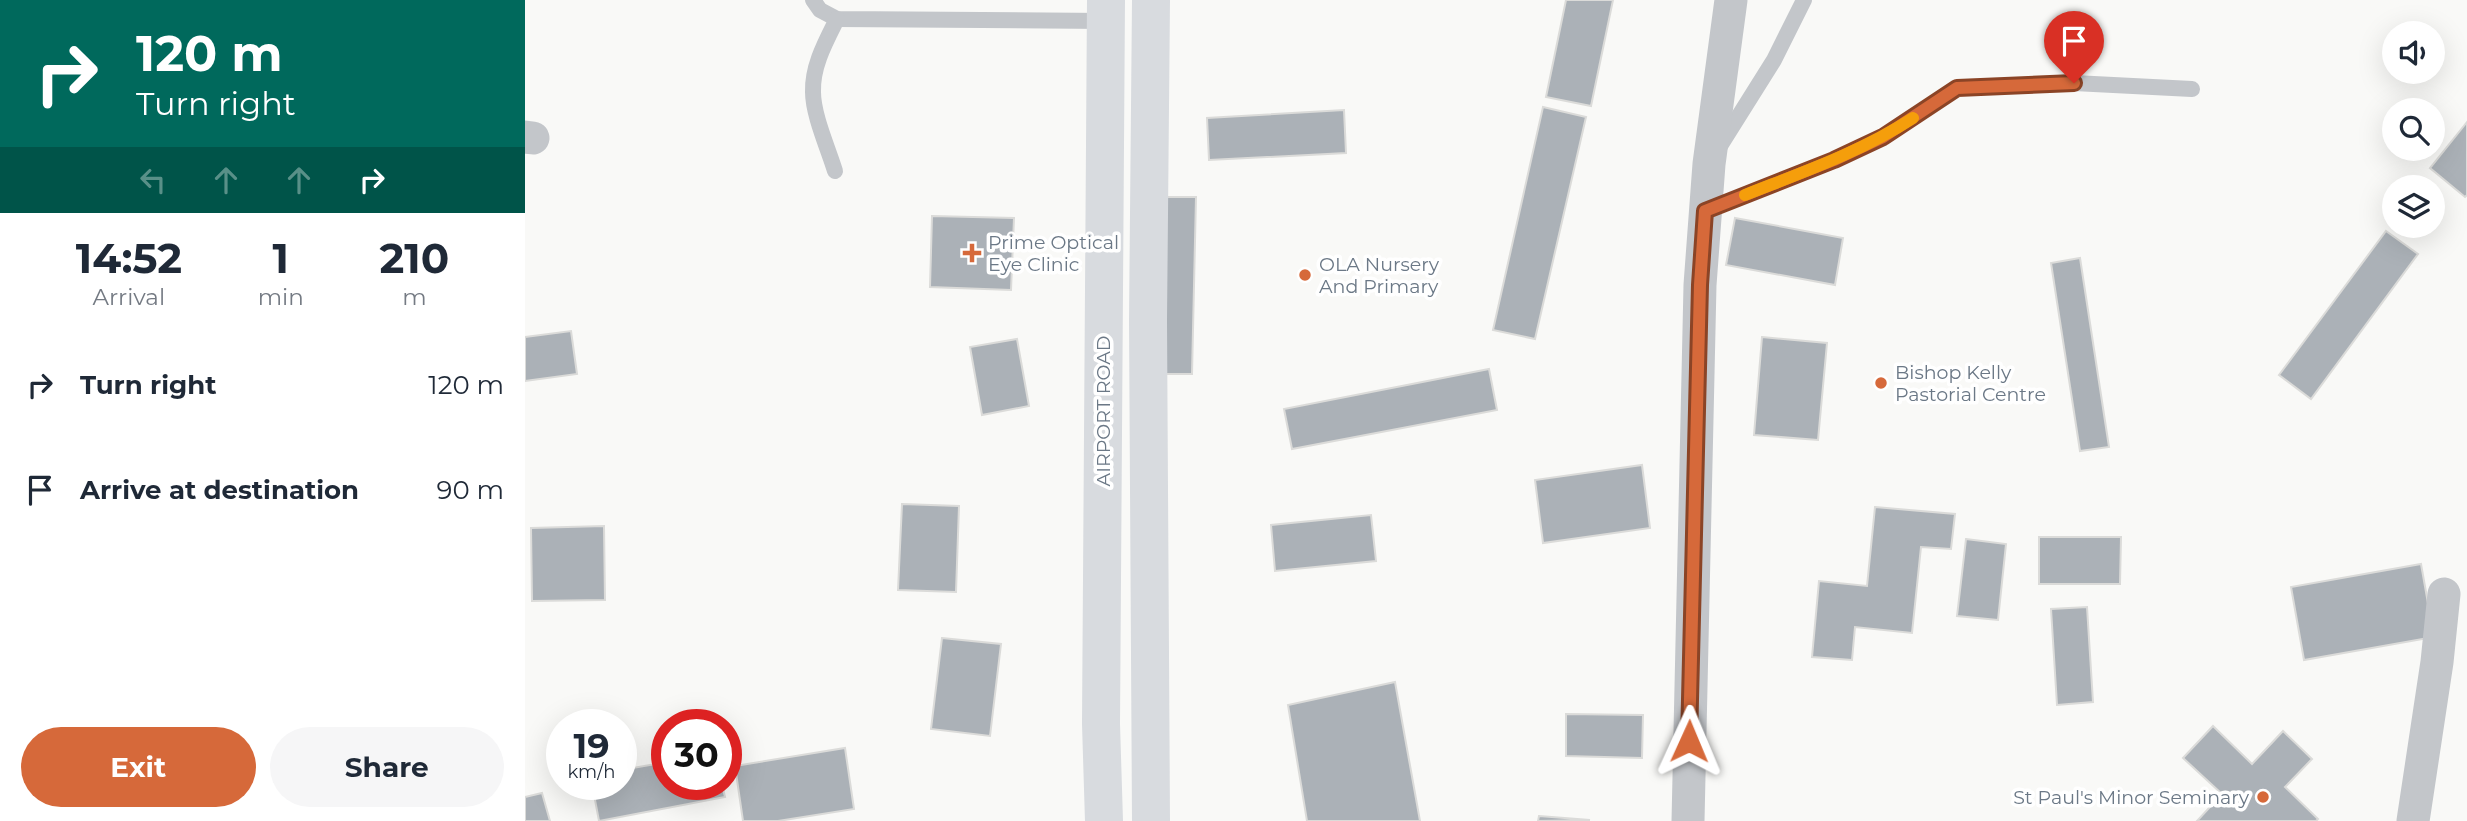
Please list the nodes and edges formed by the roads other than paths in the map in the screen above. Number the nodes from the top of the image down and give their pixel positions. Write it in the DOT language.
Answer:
graph roads {
  1 [pos="813,0"];
  2 [pos="1151,0"];
  3 [pos="1731,0"];
  4 [pos="1804,0"];
  5 [pos="1106,11"];
  6 [pos="837,19"];
  7 [pos="2192,89"];
  8 [pos="1709,164"];
  9 [pos="835,171"];
  10 [pos="1705,211"];
  11 [pos="2444,594"];
  12 [pos="1104,821"];
  13 [pos="1151,821"];
  14 [pos="1688,821"];
  15 [pos="2413,821"];
  1 -- 6 [label="lane"];
  2 -- 13 [label="main road"];
  3 -- 8 [label="street"];
  4 -- 8 [label="lane"];
  5 -- 6 [label="lane"];
  5 -- 12 [label="main road, AIRPORT ROAD"];
  6 -- 9 [label="lane"];
  7 -- 10 [label="lane"];
  8 -- 10 [label="street"];
  10 -- 14 [label="street"];
  11 -- 15 [label="street"];
}
